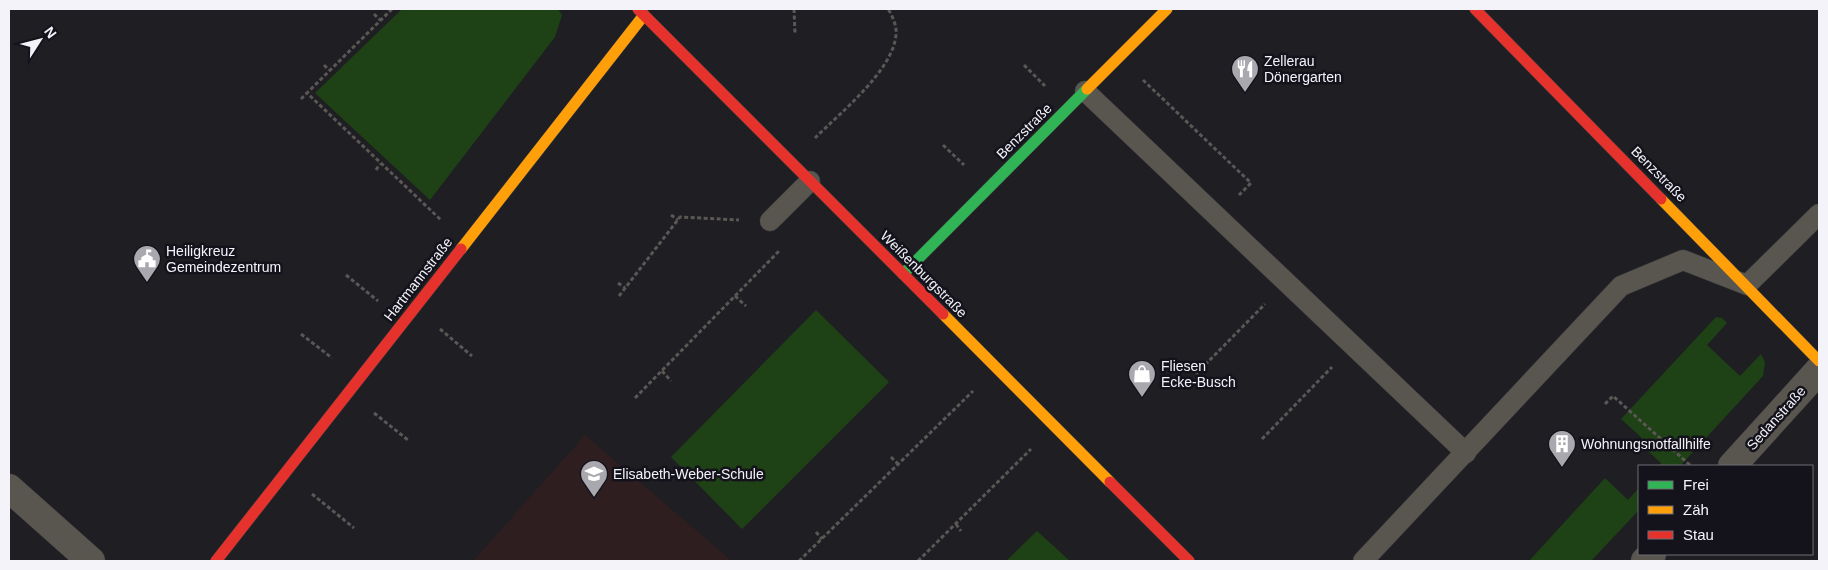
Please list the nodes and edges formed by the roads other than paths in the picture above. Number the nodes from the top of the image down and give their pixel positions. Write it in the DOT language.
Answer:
graph roads {
  1 [pos="1166,9"];
  2 [pos="1475,9"];
  3 [pos="641,12"];
  4 [pos="1085,91"];
  5 [pos="810,180"];
  6 [pos="1819,214"];
  7 [pos="770,221"];
  8 [pos="903,274"];
  9 [pos="1747,285"];
  10 [pos="1819,361"];
  11 [pos="1819,370"];
  12 [pos="1466,453"];
  13 [pos="1733,465"];
  14 [pos="9,488"];
  15 [pos="91,561"];
  16 [pos="216,561"];
  17 [pos="1189,561"];
  18 [pos="1363,561"];
  1 -- 4 [label="street, Benzstraße"];
  2 -- 9 [label="street, Benzstraße"];
  3 -- 5 [label="street, Weißenburgstraße"];
  3 -- 16 [label="street, Hartmannstraße"];
  4 -- 8 [label="street, Benzstraße"];
  4 -- 12 [label="lane"];
  5 -- 7 [label="lane"];
  5 -- 8 [label="street, Weißenburgstraße"];
  6 -- 9 [label="lane"];
  8 -- 17 [label="street, Weißenburgstraße"];
  9 -- 10 [label="street, Benzstraße"];
  9 -- 12 [label="lane"];
  11 -- 13 [label="street, Sedanstraße"];
  12 -- 18 [label="lane"];
  14 -- 15 [label="street"];
}
